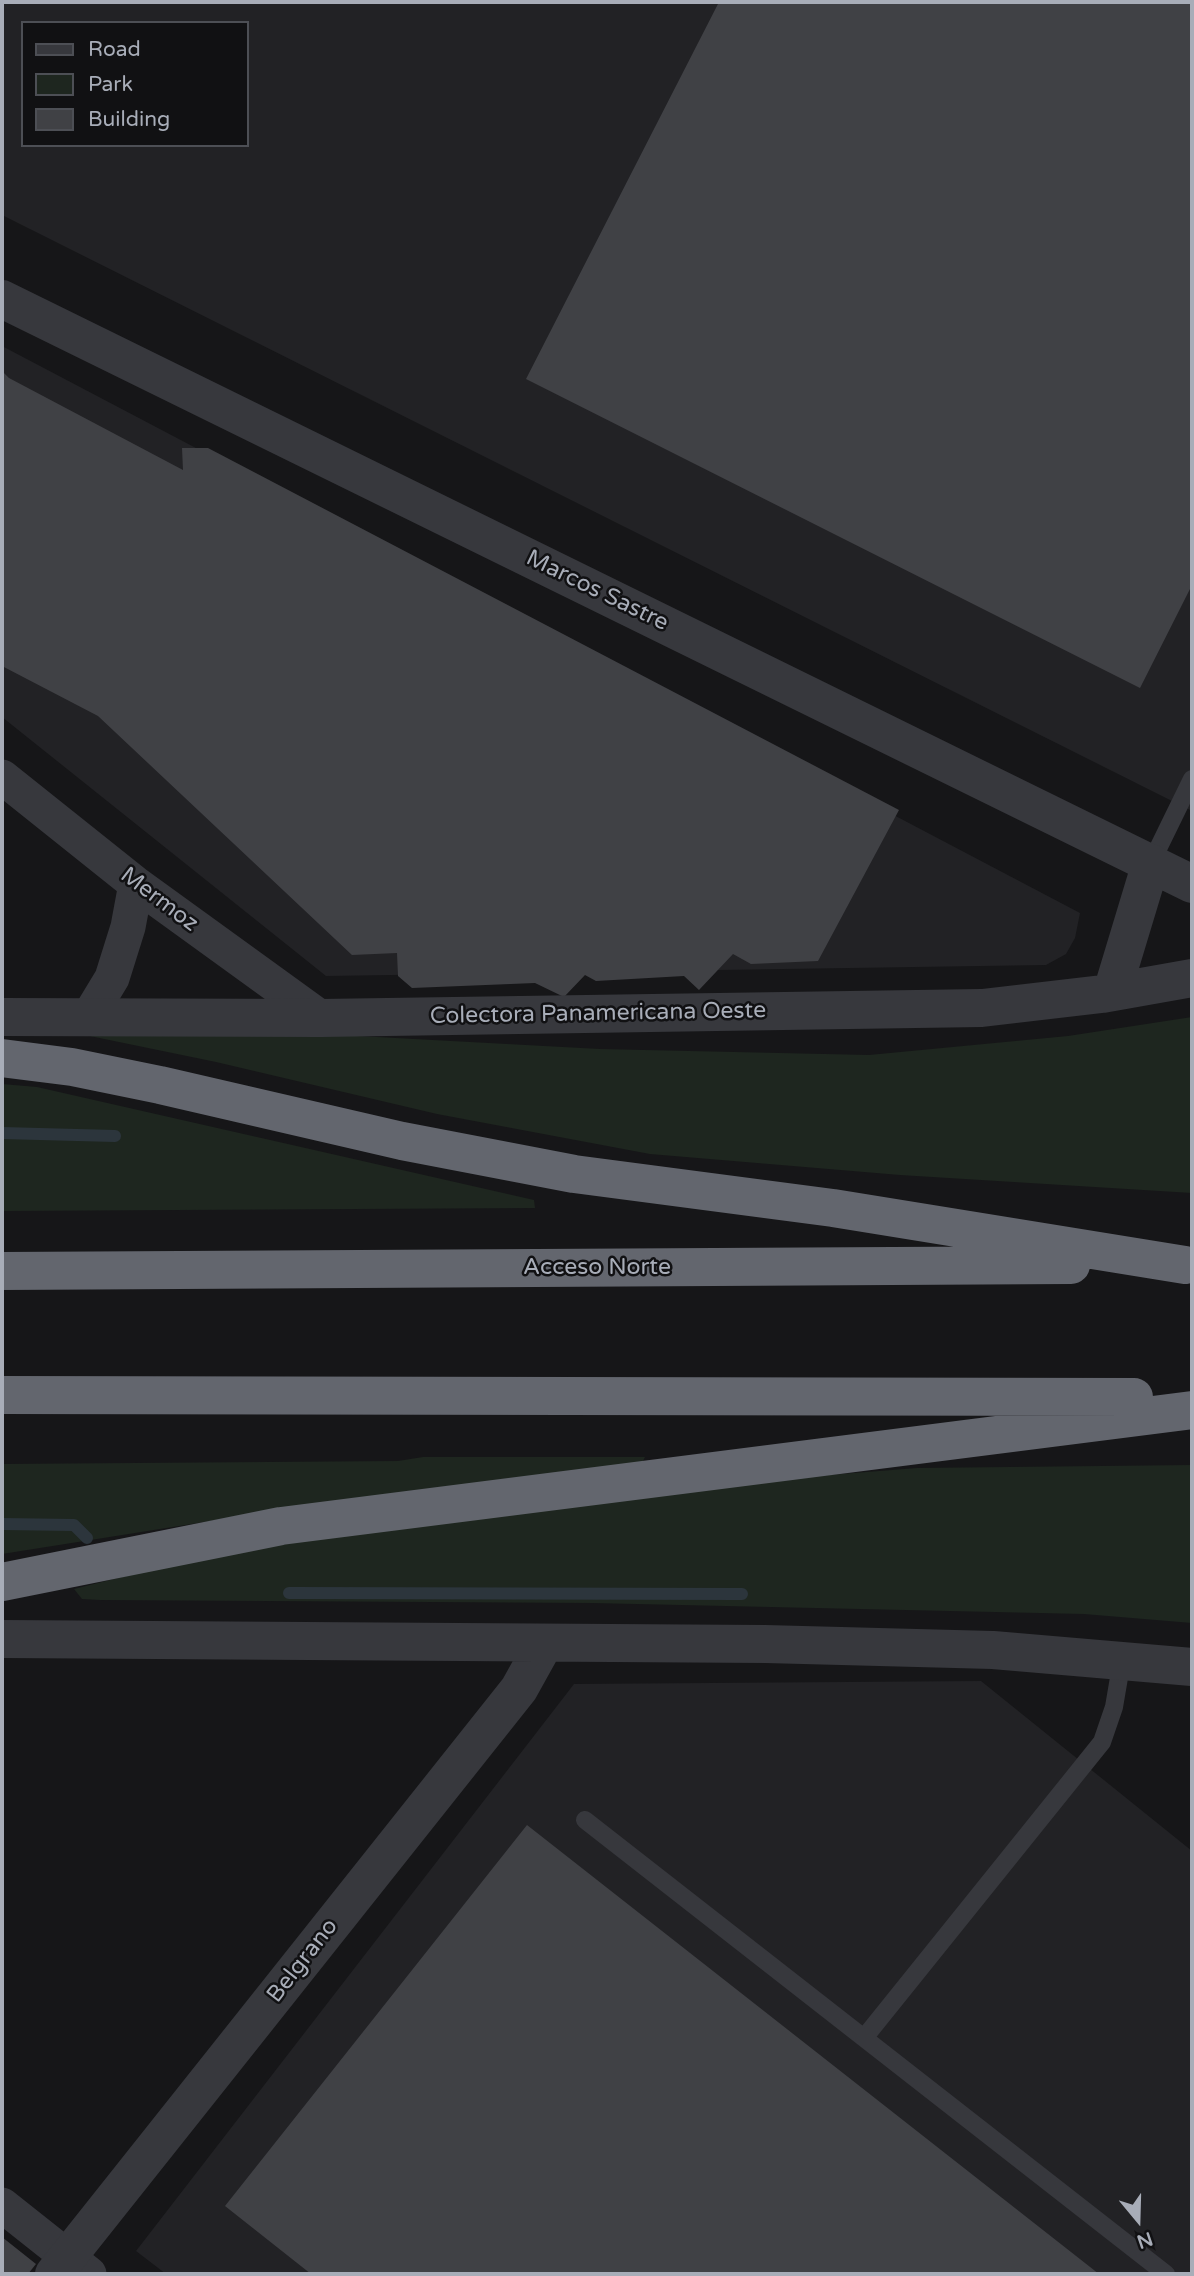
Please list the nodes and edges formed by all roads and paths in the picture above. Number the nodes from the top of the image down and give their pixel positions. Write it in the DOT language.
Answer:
graph roads {
  1 [pos="2,299"];
  2 [pos="2,777"];
  3 [pos="1192,779"];
  4 [pos="1151,863"];
  5 [pos="136,884"];
  6 [pos="1192,884"];
  7 [pos="1192,978"];
  8 [pos="1112,992"];
  9 [pos="89,1016"];
  10 [pos="2,1017"];
  11 [pos="321,1018"];
  12 [pos="2,1058"];
  13 [pos="1189,1265"];
  14 [pos="2,1271"];
  15 [pos="2,1395"];
  16 [pos="1192,1397"];
  17 [pos="1192,1410"];
  18 [pos="2,1582"];
  19 [pos="2,1639"];
  20 [pos="544,1644"];
  21 [pos="1122,1660"];
  22 [pos="1192,1667"];
  23 [pos="585,1820"];
  24 [pos="864,2038"];
  25 [pos="2,2205"];
  26 [pos="70,2269"];
  27 [pos="1166,2274"];
  1 -- 4 [label="street, Marcos Sastre"];
  2 -- 5 [label="street, Mermoz"];
  3 -- 4 [label="lane"];
  4 -- 6 [label="street, Marcos Sastre"];
  4 -- 8 [label="street"];
  5 -- 9 [label="street"];
  5 -- 11 [label="street, Mermoz"];
  7 -- 8 [label="street, Colectora Panamericana Oeste"];
  8 -- 11 [label="street, Colectora Panamericana Oeste"];
  9 -- 10 [label="street, Colectora Panamericana Oeste"];
  9 -- 11 [label="street, Colectora Panamericana Oeste"];
  12 -- 13 [label="highway"];
  13 -- 14 [label="highway, Acceso Norte"];
  15 -- 16 [label="highway"];
  17 -- 18 [label="highway"];
  19 -- 20 [label="street"];
  20 -- 21 [label="street"];
  20 -- 26 [label="street, Belgrano"];
  21 -- 22 [label="street"];
  21 -- 24 [label="lane"];
  23 -- 24 [label="lane"];
  24 -- 27 [label="lane"];
  25 -- 26 [label="street"];
}
